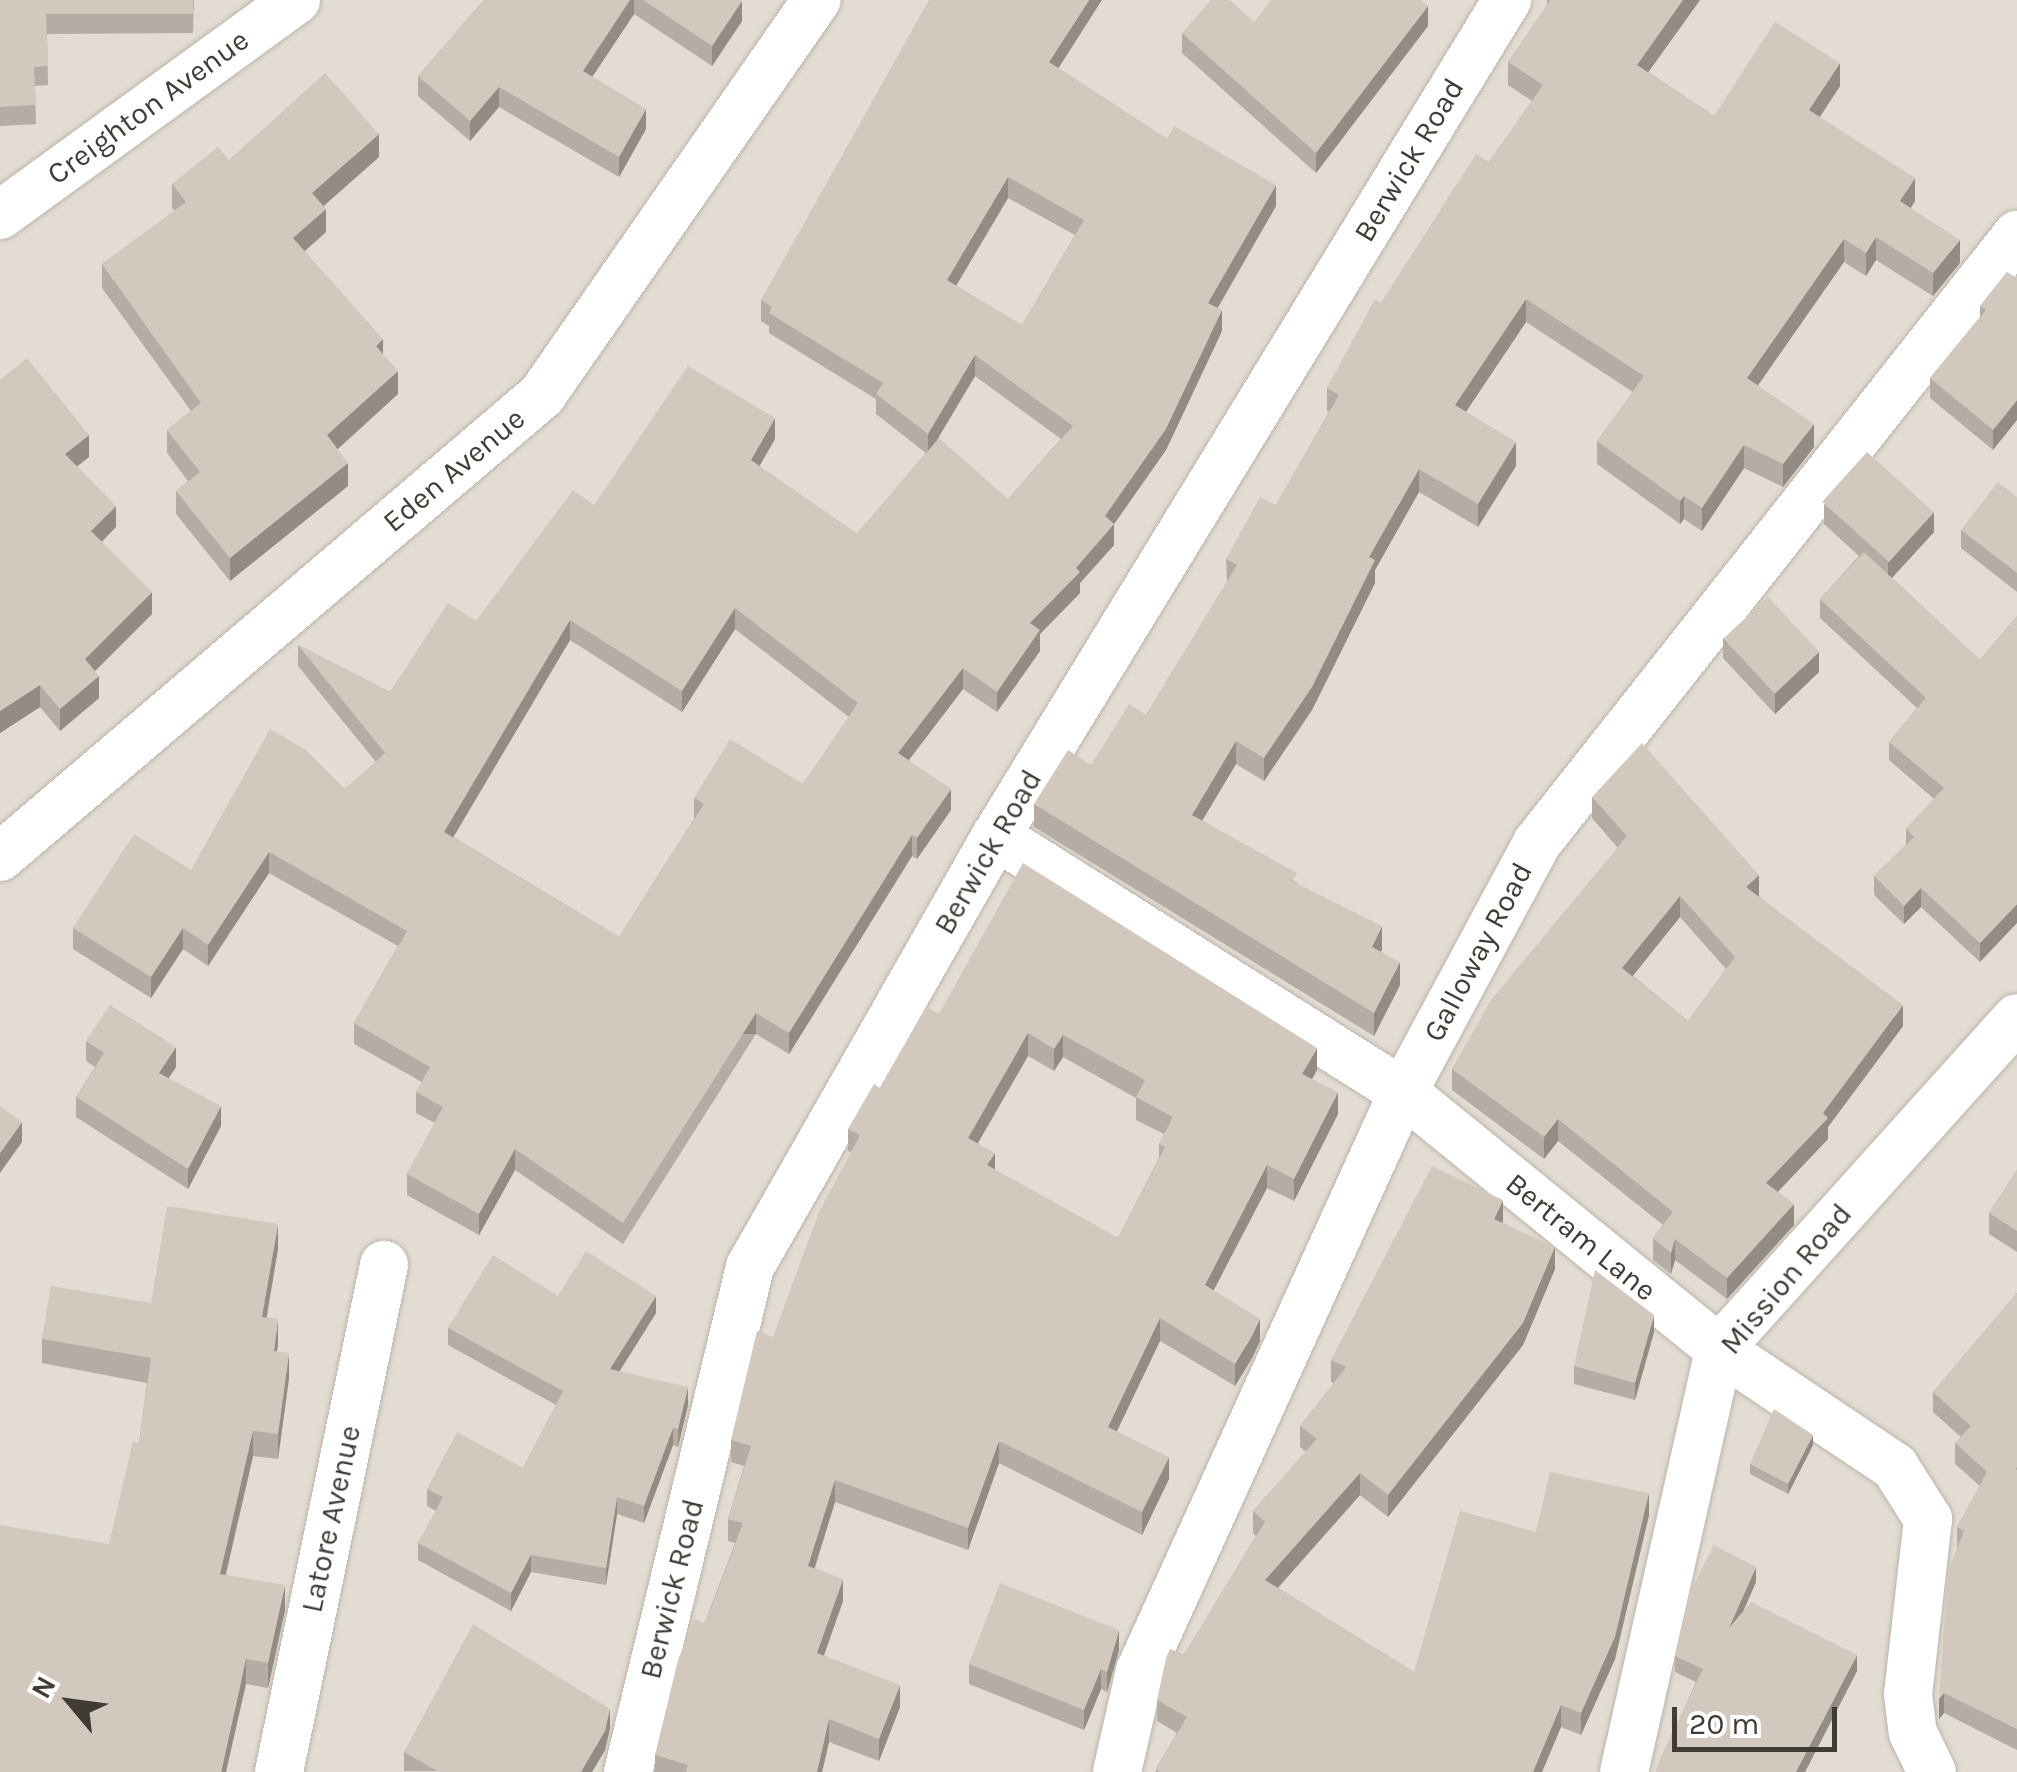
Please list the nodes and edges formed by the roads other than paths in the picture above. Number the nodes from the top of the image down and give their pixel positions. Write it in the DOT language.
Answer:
graph roads {
  1 [pos="296,0"];
  2 [pos="818,0"];
  3 [pos="1507,0"];
  4 [pos="0,215"];
  5 [pos="2017,235"];
  6 [pos="996,836"];
  7 [pos="0,857"];
  8 [pos="2017,1018"];
  9 [pos="1404,1092"];
  10 [pos="384,1265"];
  11 [pos="1719,1349"];
  12 [pos="279,1772"];
  13 [pos="628,1772"];
  14 [pos="1117,1772"];
  15 [pos="1624,1772"];
  16 [pos="1932,1772"];
  1 -- 4 [label="street, Creighton Avenue"];
  2 -- 7 [label="street, Eden Avenue"];
  3 -- 6 [label="street, Berwick Road"];
  5 -- 9 [label="street, Galloway Road"];
  6 -- 9 [label="street, Bertram Lane"];
  6 -- 13 [label="street, Berwick Road"];
  8 -- 11 [label="street, Mission Road"];
  9 -- 11 [label="street, Bertram Lane"];
  9 -- 14 [label="street, Galloway Road"];
  10 -- 12 [label="street, Latore Avenue"];
  11 -- 15 [label="street, Mission Road"];
  11 -- 16 [label="street, Bertram Lane"];
}
